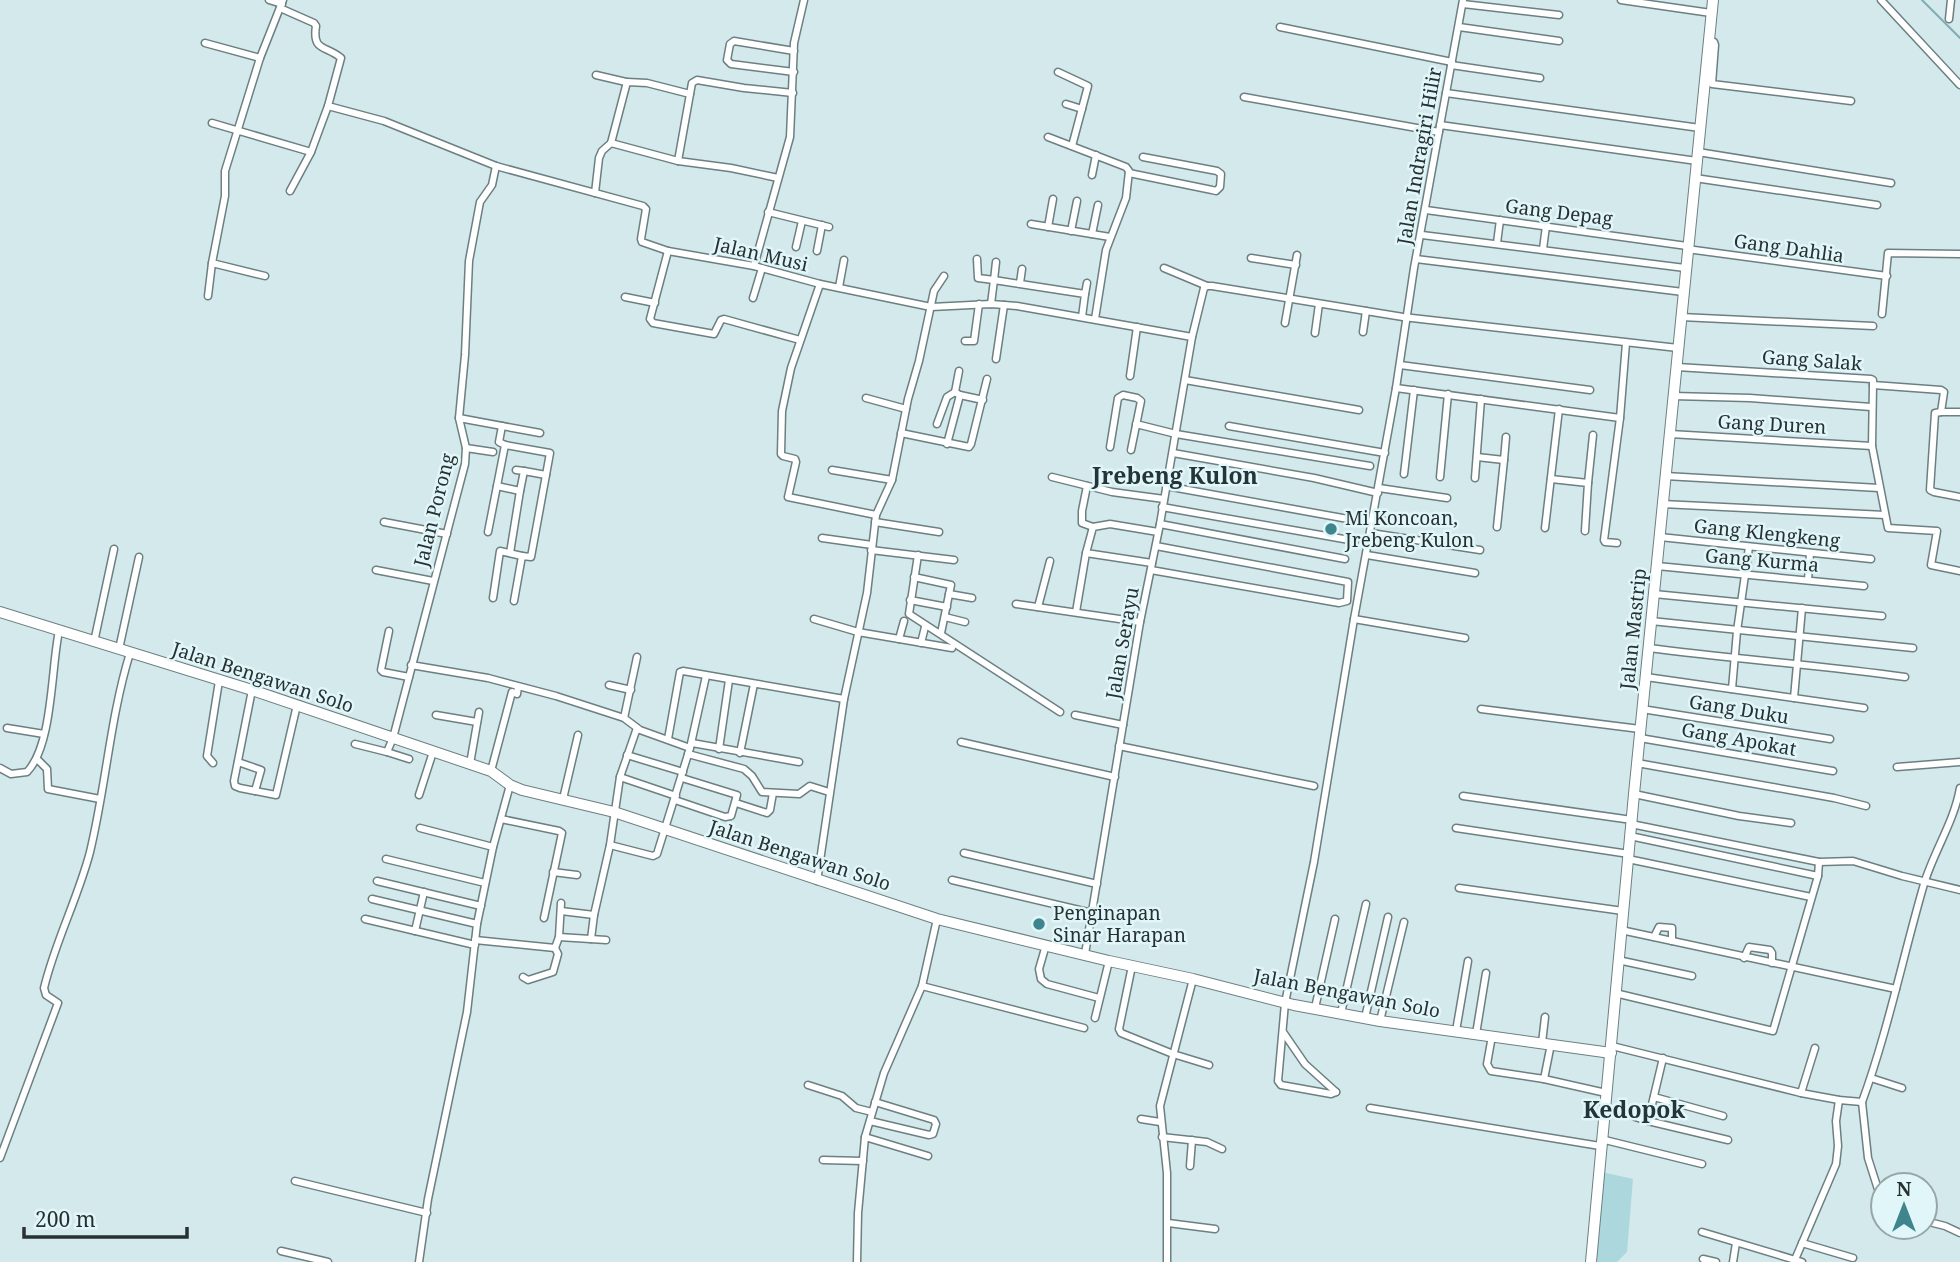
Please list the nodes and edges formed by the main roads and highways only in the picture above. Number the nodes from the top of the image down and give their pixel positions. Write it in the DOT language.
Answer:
graph roads {
  1 [pos="1713,0"];
  2 [pos="0,611"];
  3 [pos="1611,1049"];
  4 [pos="1591,1262"];
  1 -- 3 [label="main road, Jalan Mastrip"];
  2 -- 3 [label="main road, Jalan Bengawan Solo"];
  3 -- 4 [label="main road, Jalan Mastrip"];
}
